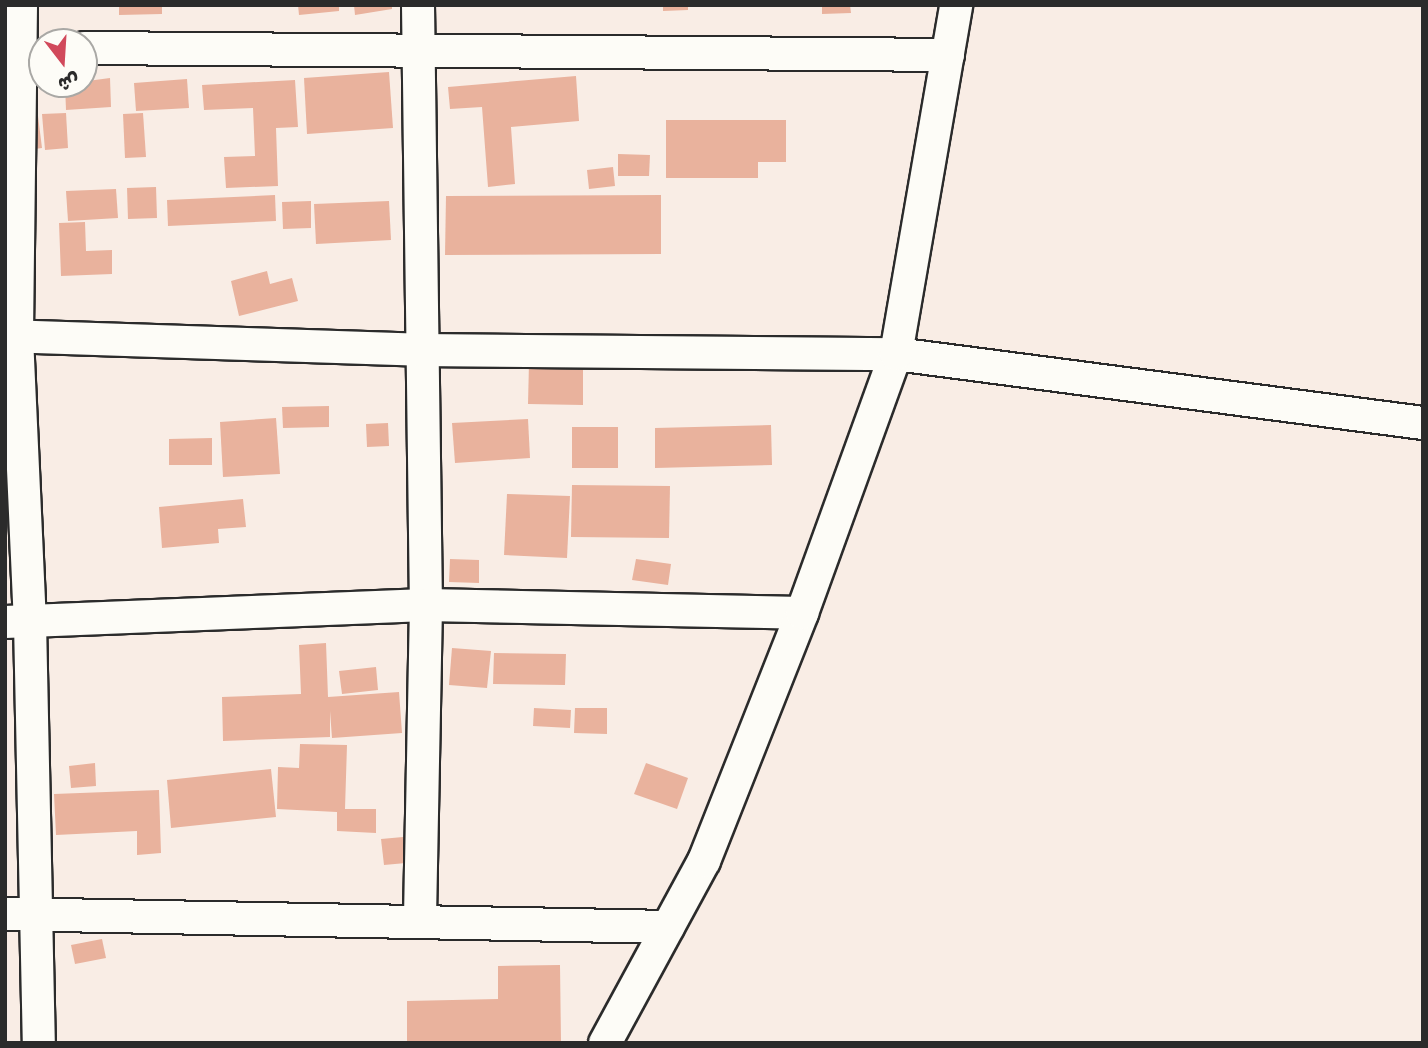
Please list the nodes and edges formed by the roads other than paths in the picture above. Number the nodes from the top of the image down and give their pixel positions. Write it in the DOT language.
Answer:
graph roads {
  1 [pos="21,5"];
  2 [pos="418,5"];
  3 [pos="956,5"];
  4 [pos="22,48"];
  5 [pos="98,48"];
  6 [pos="418,48"];
  7 [pos="948,55"];
  8 [pos="11,337"];
  9 [pos="420,350"];
  10 [pos="896,354"];
  11 [pos="1423,423"];
  12 [pos="426,605"];
  13 [pos="802,613"];
  14 [pos="17,622"];
  15 [pos="5,914"];
  16 [pos="37,914"];
  17 [pos="420,919"];
  18 [pos="668,927"];
  19 [pos="38,1043"];
  20 [pos="605,1043"];
  1 -- 4 [label="street"];
  2 -- 6 [label="street"];
  3 -- 7 [label="street"];
  4 -- 8 [label="street"];
  5 -- 6 [label="street"];
  6 -- 7 [label="street"];
  6 -- 9 [label="street"];
  7 -- 10 [label="street"];
  8 -- 9 [label="street"];
  8 -- 14 [label="street"];
  9 -- 10 [label="street"];
  9 -- 12 [label="street"];
  10 -- 11 [label="street"];
  10 -- 13 [label="street"];
  12 -- 13 [label="street"];
  12 -- 14 [label="street"];
  12 -- 17 [label="street"];
  13 -- 18 [label="street"];
  14 -- 16 [label="street"];
  15 -- 16 [label="street"];
  16 -- 17 [label="street"];
  16 -- 19 [label="street"];
  17 -- 18 [label="street"];
  18 -- 20 [label="street"];
}
